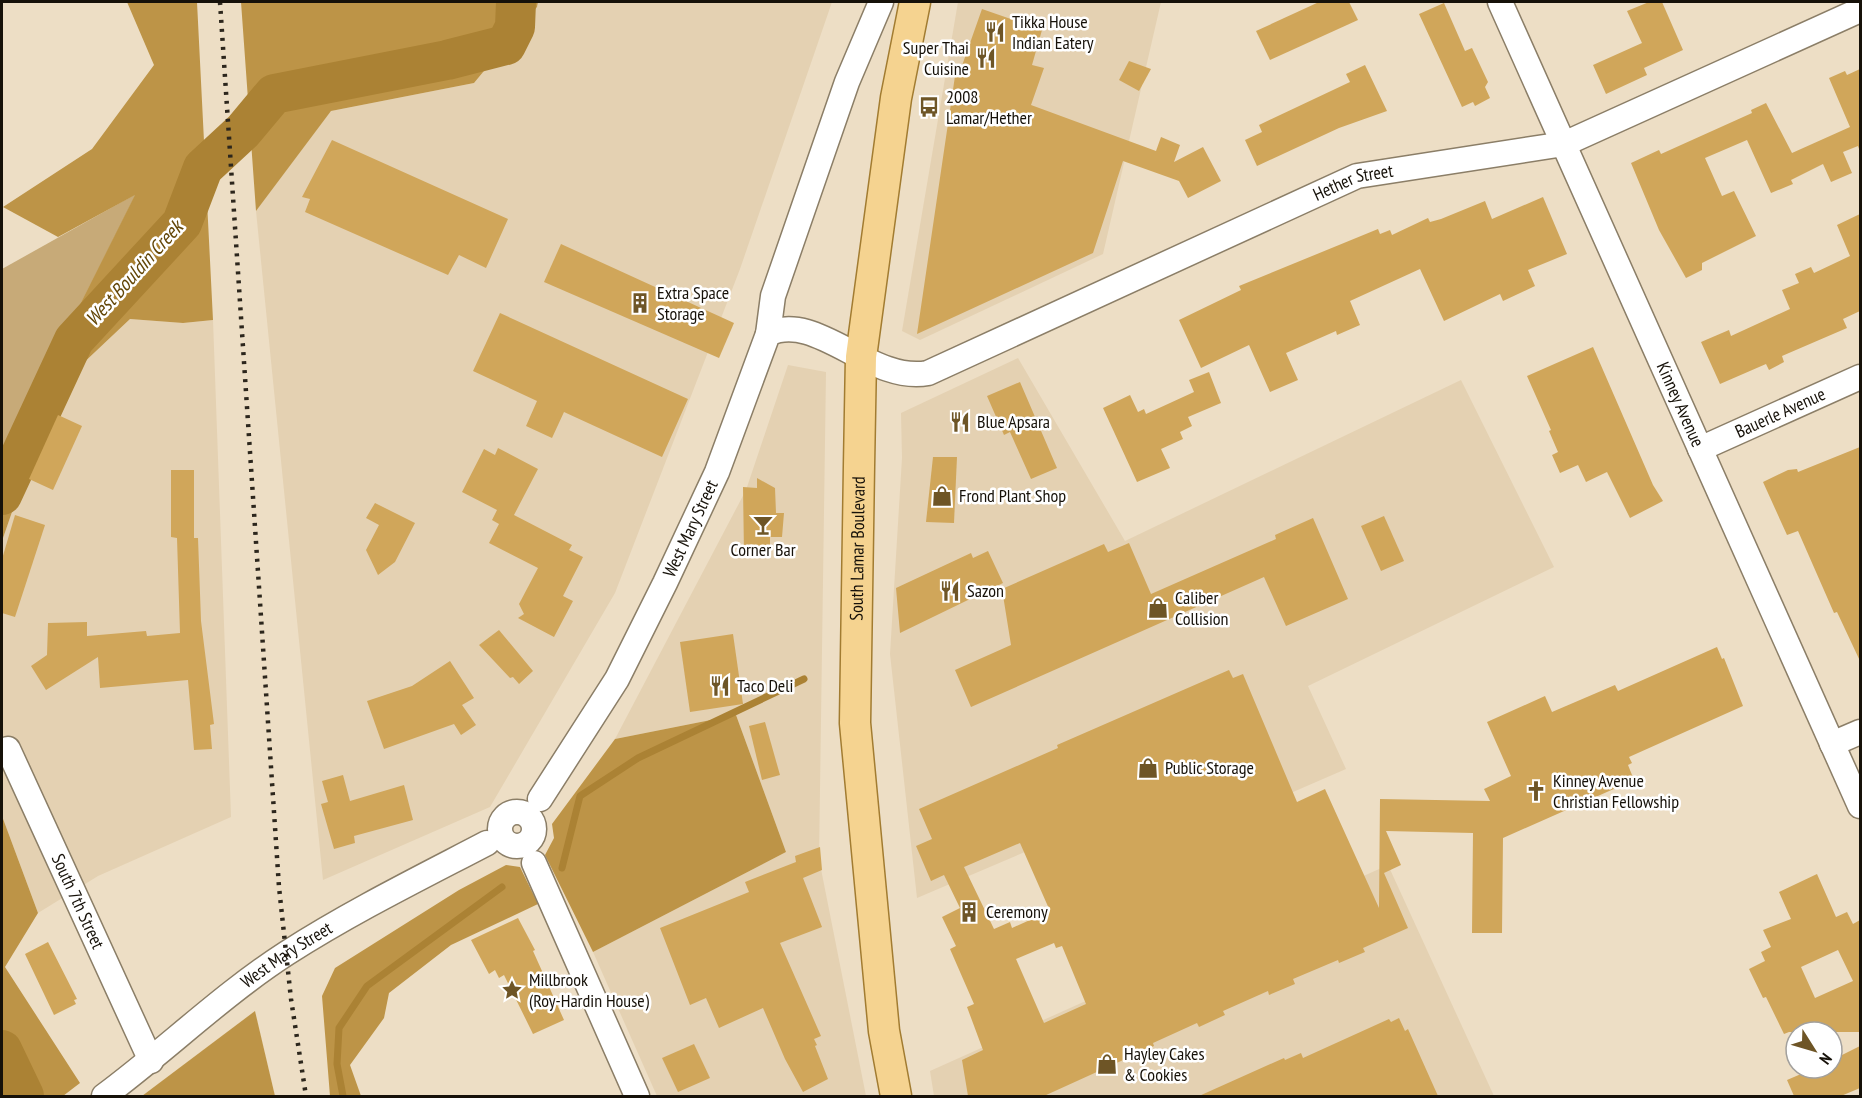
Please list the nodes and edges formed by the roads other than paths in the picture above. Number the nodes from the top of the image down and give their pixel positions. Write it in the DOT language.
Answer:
graph roads {
  1 [pos="881,2"];
  2 [pos="915,2"];
  3 [pos="1500,2"];
  4 [pos="1852,9"];
  5 [pos="1564,144"];
  6 [pos="768,334"];
  7 [pos="861,357"];
  8 [pos="1860,377"];
  9 [pos="1700,449"];
  10 [pos="1860,732"];
  11 [pos="1832,744"];
  12 [pos="2,751"];
  13 [pos="1860,806"];
  14 [pos="519,832"];
  15 [pos="151,1061"];
  16 [pos="104,1096"];
  17 [pos="637,1096"];
  18 [pos="896,1096"];
  1 -- 6 [label="street, West Mary Street"];
  2 -- 7 [label="main road, South Lamar Boulevard"];
  3 -- 5 [label="street, Kinney Avenue"];
  4 -- 5 [label="street, Hether Street"];
  5 -- 7 [label="street, Hether Street"];
  5 -- 9 [label="street, Kinney Avenue"];
  6 -- 7 [label="street"];
  6 -- 14 [label="street, West Mary Street"];
  7 -- 18 [label="main road, South Lamar Boulevard"];
  8 -- 9 [label="street, Bauerle Avenue"];
  9 -- 11 [label="street, Kinney Avenue"];
  10 -- 11 [label="street"];
  11 -- 13 [label="street, Kinney Avenue"];
  12 -- 15 [label="street, South 7th Street"];
  14 -- 15 [label="street, West Mary Street"];
  14 -- 17 [label="street"];
  15 -- 16 [label="street, West Mary Street"];
}
